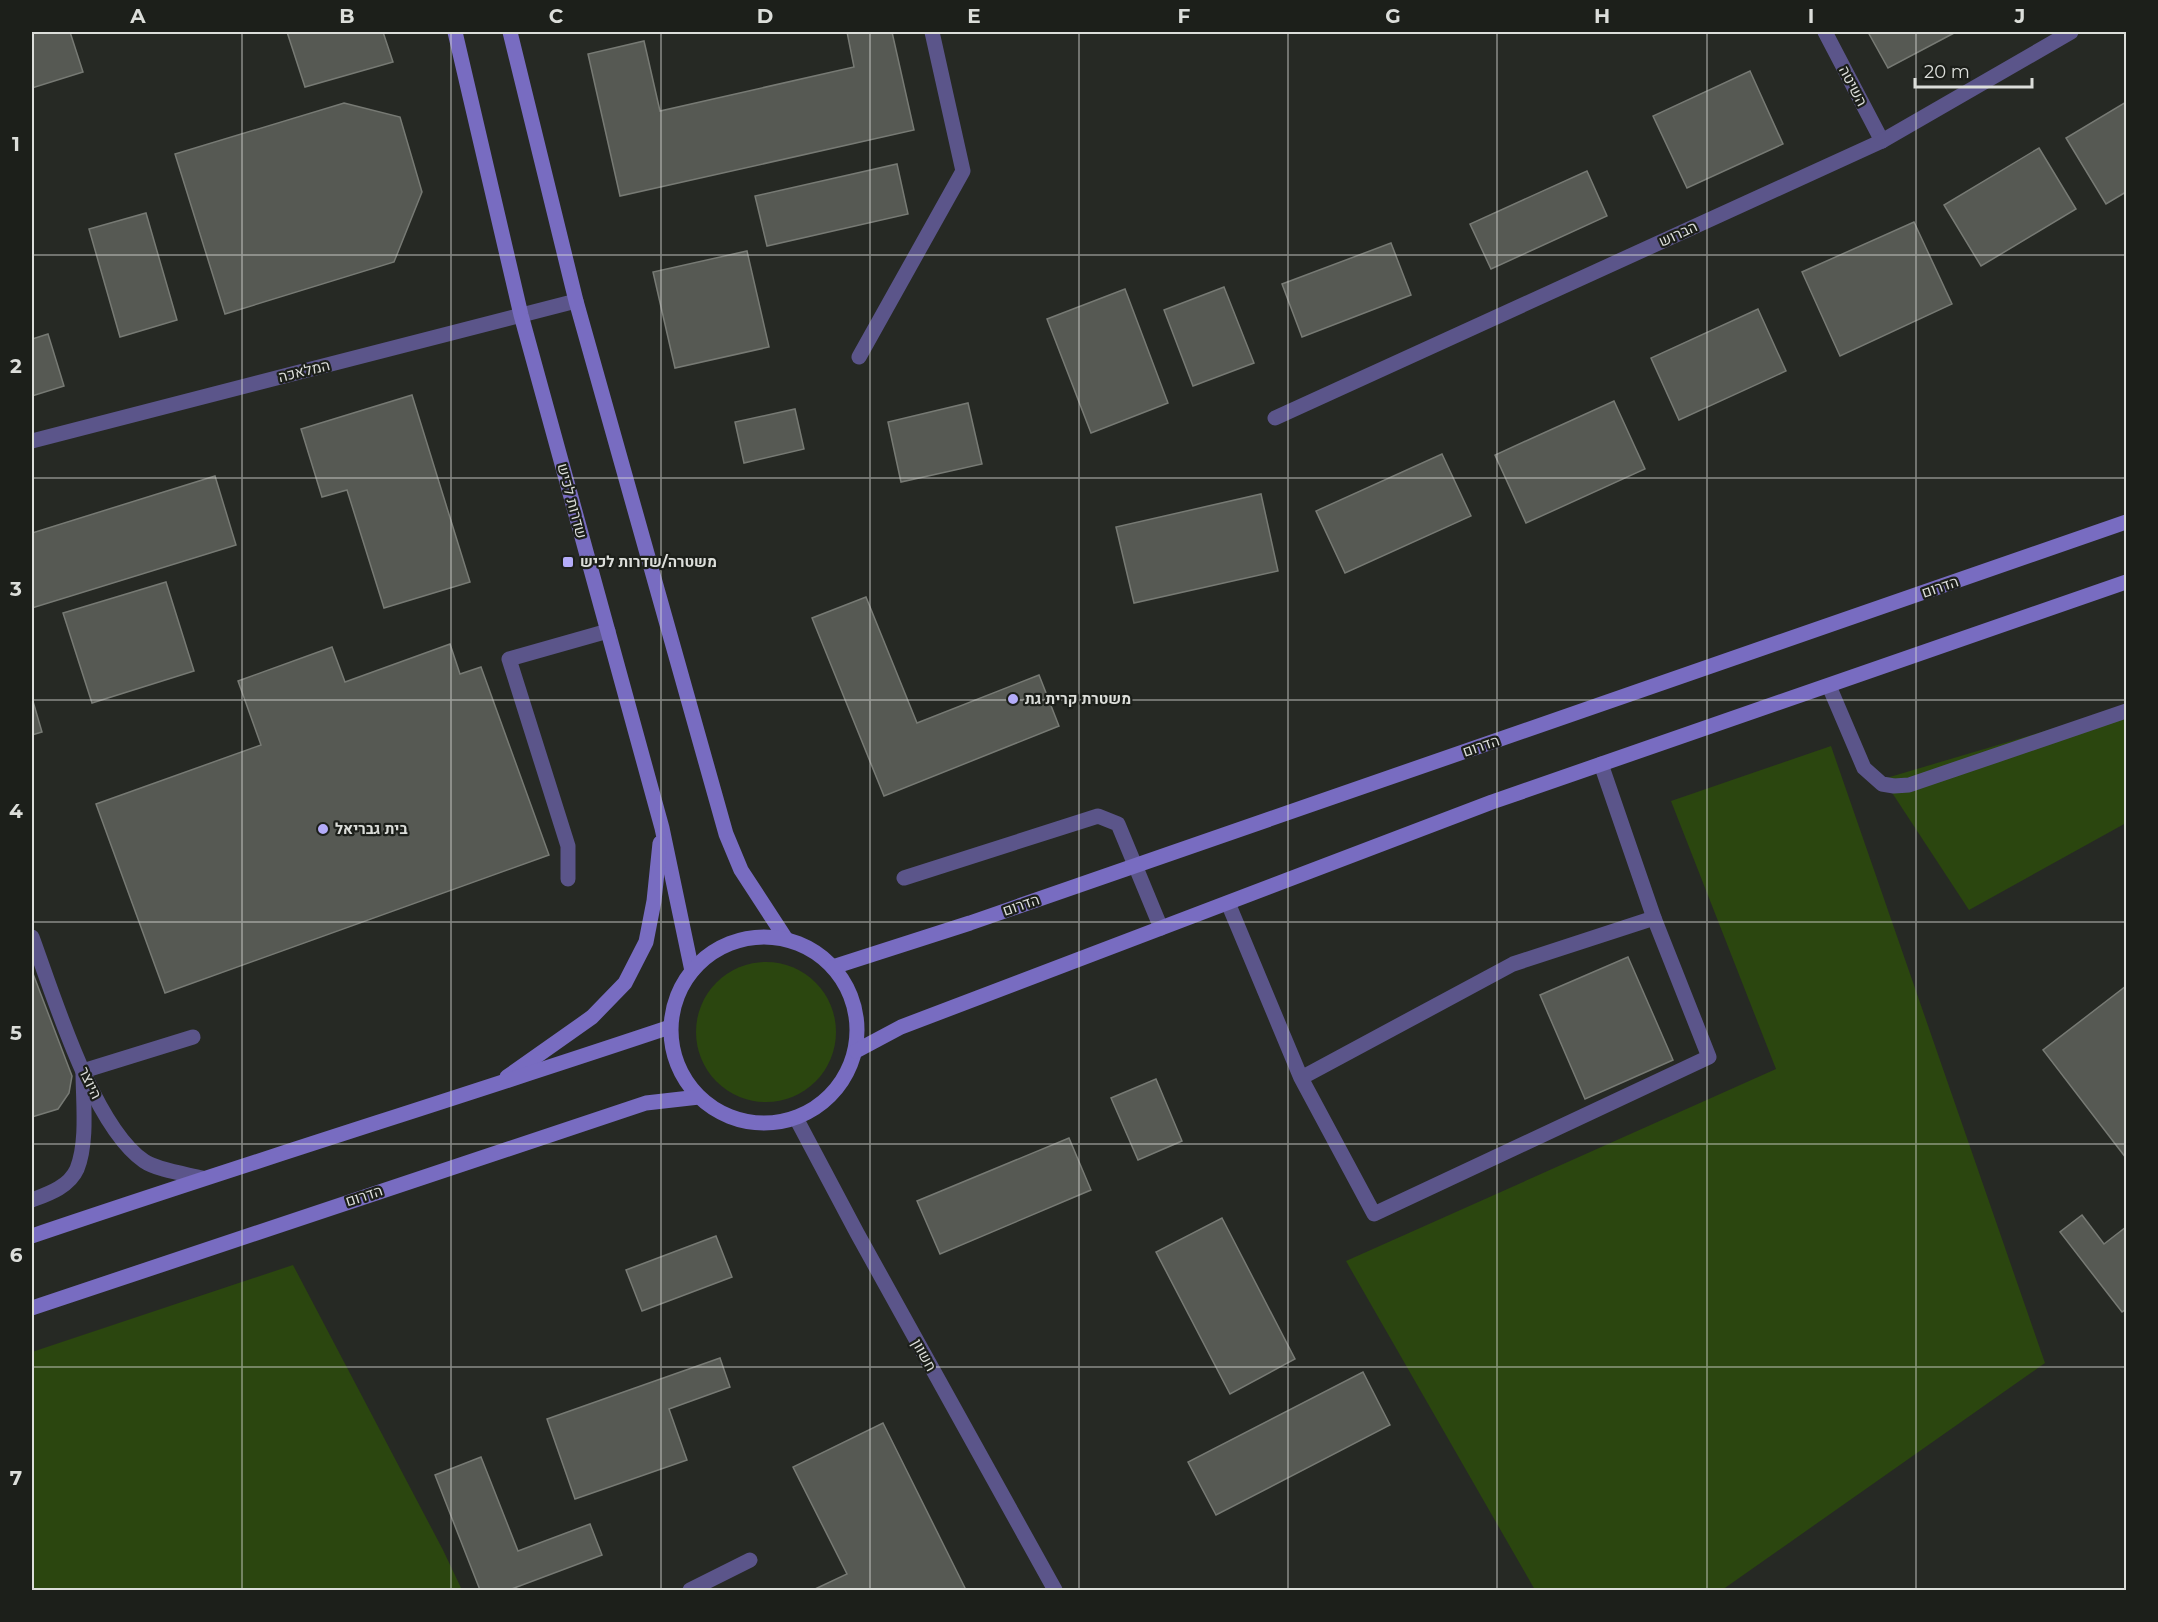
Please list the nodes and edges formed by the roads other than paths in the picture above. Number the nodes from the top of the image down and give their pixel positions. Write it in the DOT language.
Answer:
graph roads {
  1 [pos="455,32"];
  2 [pos="510,32"];
  3 [pos="932,32"];
  4 [pos="1825,32"];
  5 [pos="2071,32"];
  6 [pos="1882,141"];
  7 [pos="576,301"];
  8 [pos="521,315"];
  9 [pos="859,357"];
  10 [pos="1275,418"];
  11 [pos="32,441"];
  12 [pos="2127,522"];
  13 [pos="2127,582"];
  14 [pos="608,631"];
  15 [pos="1828,686"];
  16 [pos="2127,711"];
  17 [pos="1601,764"];
  18 [pos="662,828"];
  19 [pos="1135,866"];
  20 [pos="904,878"];
  21 [pos="568,879"];
  22 [pos="1228,903"];
  23 [pos="1654,918"];
  24 [pos="1161,928"];
  25 [pos="32,937"];
  26 [pos="786,939"];
  27 [pos="833,967"];
  28 [pos="692,971"];
  29 [pos="670,1028"];
  30 [pos="193,1037"];
  31 [pos="856,1052"];
  32 [pos="83,1071"];
  33 [pos="1301,1078"];
  34 [pos="494,1086"];
  35 [pos="699,1097"];
  36 [pos="796,1118"];
  37 [pos="202,1178"];
  38 [pos="32,1200"];
  39 [pos="32,1236"];
  40 [pos="32,1308"];
  41 [pos="750,1560"];
  42 [pos="690,1590"];
  43 [pos="1054,1590"];
  1 -- 8 [label="main road, שדרות לכיש"];
  2 -- 7 [label="main road"];
  3 -- 9 [label="street"];
  4 -- 6 [label="street, השיטה"];
  5 -- 6 [label="street, הברוש"];
  6 -- 10 [label="street, הברוש"];
  7 -- 8 [label="street, המלאכה"];
  7 -- 26 [label="main road"];
  8 -- 11 [label="street, המלאכה"];
  8 -- 14 [label="main road, שדרות לכיש"];
  12 -- 19 [label="main road, הדרום"];
  13 -- 15 [label="main road"];
  14 -- 18 [label="main road, שדרות לכיש"];
  14 -- 21 [label="street"];
  15 -- 16 [label="street"];
  15 -- 17 [label="main road"];
  17 -- 22 [label="main road"];
  17 -- 23 [label="street"];
  18 -- 28 [label="main road, שדרות לכיש"];
  18 -- 34 [label="main road"];
  19 -- 20 [label="street"];
  19 -- 24 [label="street"];
  19 -- 27 [label="main road, הדרום"];
  22 -- 24 [label="main road"];
  22 -- 33 [label="street"];
  23 -- 33 [label="street"];
  23 -- 33 [label="street"];
  24 -- 31 [label="main road"];
  25 -- 32 [label="street, היוצר"];
  26 -- 27 [label="main road"];
  26 -- 28 [label="main road"];
  27 -- 31 [label="main road"];
  28 -- 29 [label="main road"];
  29 -- 34 [label="main road"];
  29 -- 35 [label="main road"];
  30 -- 32 [label="street"];
  31 -- 36 [label="main road"];
  32 -- 37 [label="street, היוצר"];
  32 -- 38 [label="street"];
  34 -- 37 [label="main road"];
  35 -- 36 [label="main road"];
  35 -- 40 [label="main road, הדרום"];
  36 -- 43 [label="street, חשוון"];
  37 -- 39 [label="main road"];
  41 -- 42 [label="street"];
}
